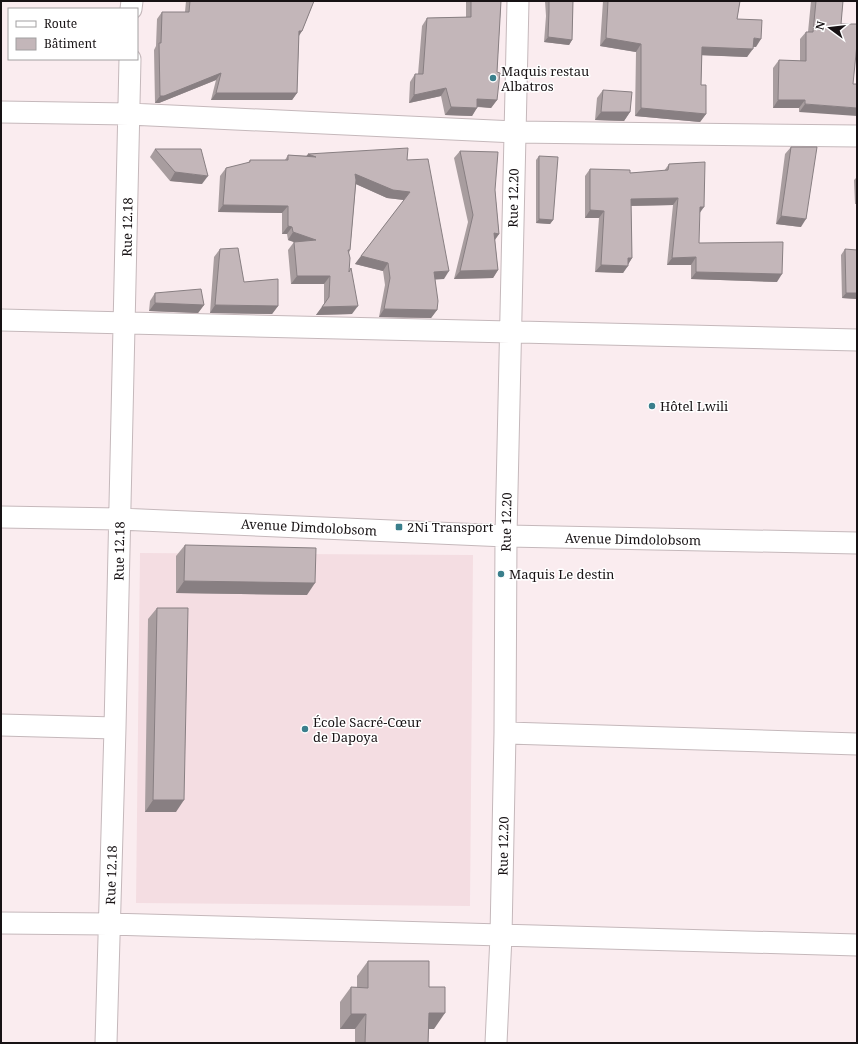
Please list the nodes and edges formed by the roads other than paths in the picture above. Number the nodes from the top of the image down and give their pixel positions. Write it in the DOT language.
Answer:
graph roads {
  1 [pos="518,1"];
  2 [pos="130,60"];
  3 [pos="1,112"];
  4 [pos="129,114"];
  5 [pos="514,132"];
  6 [pos="857,136"];
  7 [pos="1,320"];
  8 [pos="125,323"];
  9 [pos="511,332"];
  10 [pos="857,340"];
  11 [pos="1,517"];
  12 [pos="119,519"];
  13 [pos="506,536"];
  14 [pos="857,543"];
  15 [pos="1,725"];
  16 [pos="116,728"];
  17 [pos="505,734"];
  18 [pos="857,744"];
  19 [pos="1,923"];
  20 [pos="109,924"];
  21 [pos="501,936"];
  22 [pos="857,945"];
  23 [pos="106,1043"];
  24 [pos="496,1043"];
  1 -- 5 [label="street, Rue 12.20"];
  2 -- 4 [label="street, Rue 12.18"];
  3 -- 4 [label="street"];
  4 -- 5 [label="street"];
  4 -- 8 [label="street, Rue 12.18"];
  5 -- 6 [label="street"];
  5 -- 9 [label="street, Rue 12.20"];
  7 -- 8 [label="street"];
  8 -- 9 [label="street"];
  8 -- 12 [label="street, Rue 12.18"];
  9 -- 10 [label="street"];
  9 -- 13 [label="street, Rue 12.20"];
  11 -- 12 [label="street, Avenue Dimdolobsom"];
  12 -- 13 [label="street, Avenue Dimdolobsom"];
  12 -- 16 [label="street, Rue 12.18"];
  13 -- 14 [label="street, Avenue Dimdolobsom"];
  13 -- 17 [label="street, Rue 12.20"];
  15 -- 16 [label="street"];
  16 -- 20 [label="street, Rue 12.18"];
  17 -- 18 [label="street"];
  17 -- 21 [label="street, Rue 12.20"];
  19 -- 20 [label="street"];
  20 -- 21 [label="street"];
  20 -- 23 [label="street, Rue 12.18"];
  21 -- 22 [label="street"];
  21 -- 24 [label="street, Rue 12.20"];
}
